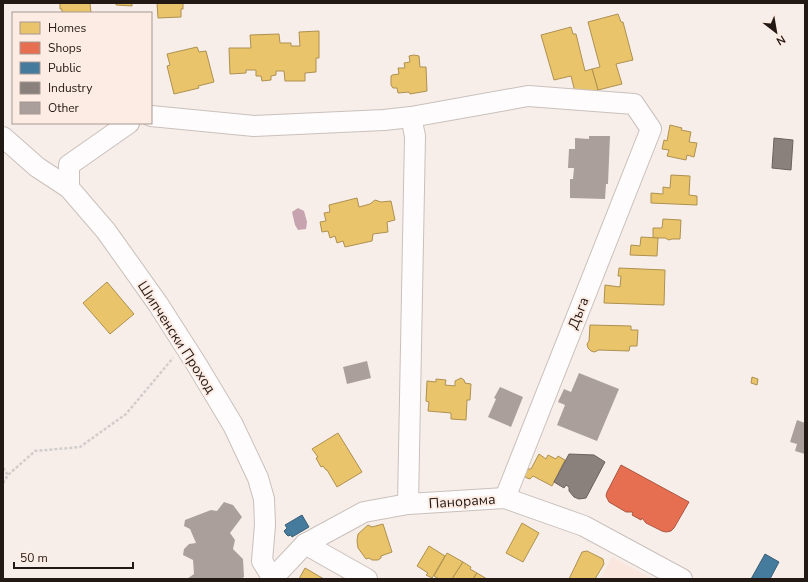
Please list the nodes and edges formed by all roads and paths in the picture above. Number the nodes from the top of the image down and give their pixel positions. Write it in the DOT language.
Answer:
graph roads {
  1 [pos="152,116"];
  2 [pos="411,117"];
  3 [pos="128,124"];
  4 [pos="3,137"];
  5 [pos="69,188"];
  6 [pos="184,345"];
  7 [pos="3,468"];
  8 [pos="8,475"];
  9 [pos="3,483"];
  10 [pos="504,498"];
  11 [pos="408,504"];
  12 [pos="305,544"];
  13 [pos="272,579"];
  14 [pos="367,579"];
  15 [pos="682,579"];
  1 -- 2 [label="street"];
  2 -- 10 [label="street, Дъга"];
  2 -- 11 [label="street"];
  3 -- 5 [label="street"];
  4 -- 5 [label="street, Шипченски Проход"];
  5 -- 6 [label="street, Шипченски Проход"];
  6 -- 8 [label="path"];
  6 -- 13 [label="street, Шипченски Проход"];
  7 -- 8 [label="path"];
  8 -- 9 [label="path"];
  10 -- 11 [label="street, Панорама"];
  10 -- 15 [label="street, Панорама"];
  11 -- 12 [label="street, Панорама"];
  12 -- 13 [label="street, Панорама"];
  12 -- 14 [label="street"];
}
